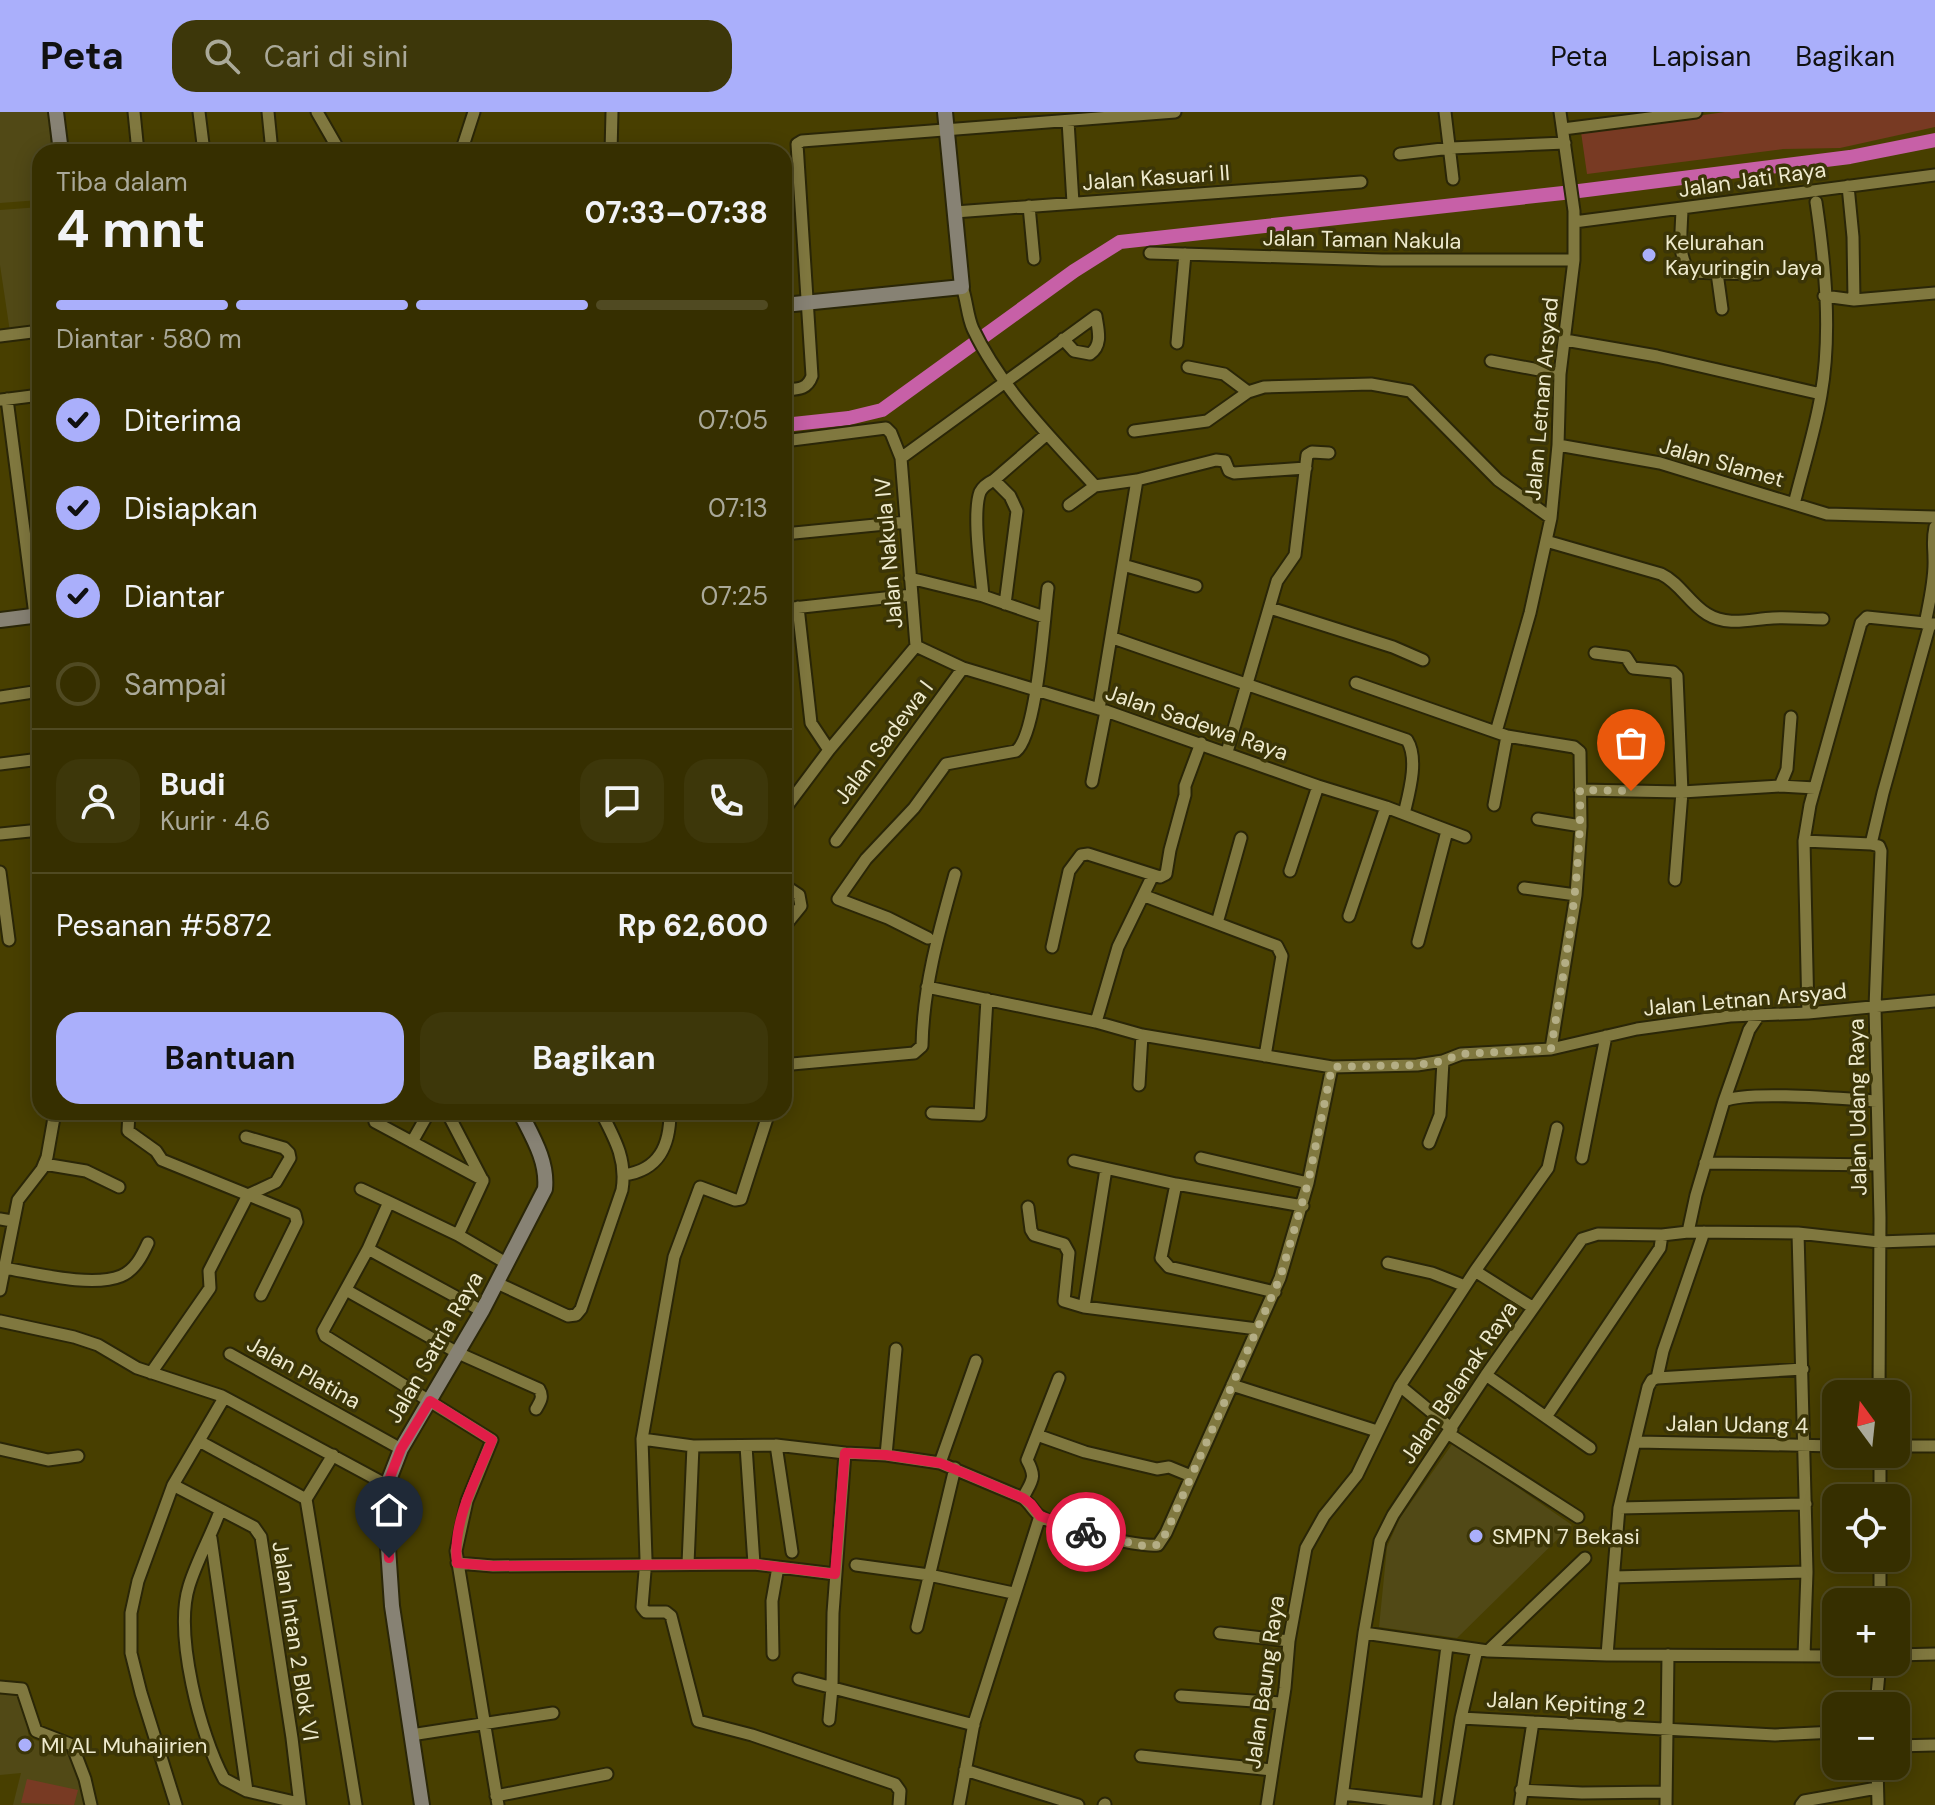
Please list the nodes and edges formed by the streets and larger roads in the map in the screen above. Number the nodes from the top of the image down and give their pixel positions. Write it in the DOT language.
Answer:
graph roads {
  1 [pos="56,112"];
  2 [pos="134,112"];
  3 [pos="199,112"];
  4 [pos="268,112"];
  5 [pos="317,112"];
  6 [pos="474,112"];
  7 [pos="612,112"];
  8 [pos="945,112"];
  9 [pos="1175,112"];
  10 [pos="1445,112"];
  11 [pos="1560,112"];
  12 [pos="1696,112"];
  13 [pos="1124,114"];
  14 [pos="1630,117"];
  15 [pos="1068,121"];
  16 [pos="947,129"];
  17 [pos="1563,129"];
  18 [pos="1565,143"];
  19 [pos="60,144"];
  20 [pos="137,144"];
  21 [pos="203,144"];
  22 [pos="271,144"];
  23 [pos="335,144"];
  24 [pos="464,144"];
  25 [pos="611,144"];
  26 [pos="1451,148"];
  27 [pos="1400,154"];
  28 [pos="1935,175"];
  29 [pos="1453,179"];
  30 [pos="1361,182"];
  31 [pos="1848,186"];
  32 [pos="1816,202"];
  33 [pos="1073,203"];
  34 [pos="1029,206"];
  35 [pos="1682,208"];
  36 [pos="955,212"];
  37 [pos="1574,216"];
  38 [pos="1150,253"];
  39 [pos="1185,254"];
  40 [pos="1034,259"];
  41 [pos="1574,260"];
  42 [pos="1717,273"];
  43 [pos="1758,274"];
  44 [pos="962,287"];
  45 [pos="1935,293"];
  46 [pos="1824,296"];
  47 [pos="1854,300"];
  48 [pos="807,302"];
  49 [pos="792,304"];
  50 [pos="1722,309"];
  51 [pos="32,332"];
  52 [pos="0,336"];
  53 [pos="1063,339"];
  54 [pos="1565,340"];
  55 [pos="1177,343"];
  56 [pos="1491,361"];
  57 [pos="1188,367"];
  58 [pos="1560,374"];
  59 [pos="1006,381"];
  60 [pos="792,389"];
  61 [pos="1248,392"];
  62 [pos="1821,394"];
  63 [pos="32,396"];
  64 [pos="3,399"];
  65 [pos="1134,431"];
  66 [pos="1047,434"];
  67 [pos="792,440"];
  68 [pos="1558,445"];
  69 [pos="1329,453"];
  70 [pos="901,458"];
  71 [pos="1306,468"];
  72 [pos="994,480"];
  73 [pos="1137,480"];
  74 [pos="1095,486"];
  75 [pos="1794,504"];
  76 [pos="1069,505"];
  77 [pos="1935,517"];
  78 [pos="1551,518"];
  79 [pos="906,522"];
  80 [pos="1935,527"];
  81 [pos="792,533"];
  82 [pos="1546,541"];
  83 [pos="1123,565"];
  84 [pos="32,578"];
  85 [pos="910,578"];
  86 [pos="1196,586"];
  87 [pos="1048,588"];
  88 [pos="912,595"];
  89 [pos="983,596"];
  90 [pos="1005,604"];
  91 [pos="798,607"];
  92 [pos="792,608"];
  93 [pos="1270,608"];
  94 [pos="32,616"];
  95 [pos="1044,617"];
  96 [pos="1823,619"];
  97 [pos="0,620"];
  98 [pos="1930,624"];
  99 [pos="1113,638"];
  100 [pos="916,646"];
  101 [pos="1595,653"];
  102 [pos="1423,660"];
  103 [pos="963,668"];
  104 [pos="1356,683"];
  105 [pos="1248,684"];
  106 [pos="1036,689"];
  107 [pos="32,692"];
  108 [pos="0,697"];
  109 [pos="1103,710"];
  110 [pos="1791,717"];
  111 [pos="1501,734"];
  112 [pos="1201,743"];
  113 [pos="829,750"];
  114 [pos="1227,752"];
  115 [pos="32,760"];
  116 [pos="0,764"];
  117 [pos="1092,782"];
  118 [pos="1318,786"];
  119 [pos="1780,786"];
  120 [pos="1809,787"];
  121 [pos="1580,790"];
  122 [pos="792,792"];
  123 [pos="1682,792"];
  124 [pos="1494,805"];
  125 [pos="1386,807"];
  126 [pos="1404,814"];
  127 [pos="1538,819"];
  128 [pos="1581,826"];
  129 [pos="32,831"];
  130 [pos="1447,831"];
  131 [pos="0,834"];
  132 [pos="1465,837"];
  133 [pos="1241,838"];
  134 [pos="836,841"];
  135 [pos="1804,841"];
  136 [pos="1871,844"];
  137 [pos="1290,871"];
  138 [pos="0,872"];
  139 [pos="955,874"];
  140 [pos="1153,875"];
  141 [pos="1675,880"];
  142 [pos="1524,888"];
  143 [pos="792,890"];
  144 [pos="1576,895"];
  145 [pos="1145,896"];
  146 [pos="1349,916"];
  147 [pos="792,917"];
  148 [pos="1217,923"];
  149 [pos="928,938"];
  150 [pos="9,940"];
  151 [pos="1418,942"];
  152 [pos="1052,947"];
  153 [pos="927,987"];
  154 [pos="987,999"];
  155 [pos="1935,1001"];
  156 [pos="1875,1007"];
  157 [pos="1808,1013"];
  158 [pos="1757,1015"];
  159 [pos="1096,1022"];
  160 [pos="1142,1035"];
  161 [pos="1606,1036"];
  162 [pos="1551,1049"];
  163 [pos="1265,1056"];
  164 [pos="1443,1061"];
  165 [pos="792,1064"];
  166 [pos="1332,1067"];
  167 [pos="1139,1085"];
  168 [pos="1724,1101"];
  169 [pos="1877,1101"];
  170 [pos="932,1113"];
  171 [pos="53,1120"];
  172 [pos="129,1120"];
  173 [pos="424,1120"];
  174 [pos="451,1120"];
  175 [pos="524,1120"];
  176 [pos="605,1120"];
  177 [pos="668,1120"];
  178 [pos="766,1120"];
  179 [pos="375,1122"];
  180 [pos="1557,1128"];
  181 [pos="246,1137"];
  182 [pos="412,1142"];
  183 [pos="1429,1143"];
  184 [pos="1201,1158"];
  185 [pos="1582,1158"];
  186 [pos="1074,1161"];
  187 [pos="1705,1163"];
  188 [pos="44,1164"];
  189 [pos="1878,1165"];
  190 [pos="1106,1169"];
  191 [pos="624,1175"];
  192 [pos="483,1181"];
  193 [pos="1308,1183"];
  194 [pos="1176,1184"];
  195 [pos="119,1187"];
  196 [pos="361,1189"];
  197 [pos="248,1195"];
  198 [pos="389,1202"];
  199 [pos="1303,1206"];
  200 [pos="1028,1207"];
  201 [pos="6,1220"];
  202 [pos="1685,1232"];
  203 [pos="1704,1232"];
  204 [pos="1798,1233"];
  205 [pos="458,1235"];
  206 [pos="1665,1235"];
  207 [pos="1935,1240"];
  208 [pos="1879,1242"];
  209 [pos="148,1243"];
  210 [pos="368,1249"];
  211 [pos="506,1263"];
  212 [pos="1388,1263"];
  213 [pos="4,1268"];
  214 [pos="1475,1271"];
  215 [pos="497,1283"];
  216 [pos="1465,1286"];
  217 [pos="0,1290"];
  218 [pos="346,1290"];
  219 [pos="1275,1292"];
  220 [pos="261,1295"];
  221 [pos="1084,1307"];
  222 [pos="1532,1307"];
  223 [pos="482,1311"];
  224 [pos="0,1321"];
  225 [pos="1257,1329"];
  226 [pos="896,1349"];
  227 [pos="458,1353"];
  228 [pos="230,1354"];
  229 [pos="976,1361"];
  230 [pos="1803,1369"];
  231 [pos="151,1373"];
  232 [pos="1486,1375"];
  233 [pos="1059,1378"];
  234 [pos="1657,1378"];
  235 [pos="1879,1380"];
  236 [pos="1232,1385"];
  237 [pos="1400,1386"];
  238 [pos="224,1398"];
  239 [pos="430,1401"];
  240 [pos="536,1409"];
  241 [pos="1546,1417"];
  242 [pos="1377,1431"];
  243 [pos="1451,1431"];
  244 [pos="1037,1435"];
  245 [pos="642,1439"];
  246 [pos="199,1441"];
  247 [pos="1637,1442"];
  248 [pos="776,1445"];
  249 [pos="693,1446"];
  250 [pos="746,1446"];
  251 [pos="1802,1446"];
  252 [pos="1822,1446"];
  253 [pos="1910,1446"];
  254 [pos="1935,1446"];
  255 [pos="1590,1448"];
  256 [pos="0,1449"];
  257 [pos="401,1449"];
  258 [pos="845,1453"];
  259 [pos="333,1455"];
  260 [pos="886,1455"];
  261 [pos="78,1456"];
  262 [pos="940,1463"];
  263 [pos="955,1468"];
  264 [pos="1191,1476"];
  265 [pos="173,1485"];
  266 [pos="387,1485"];
  267 [pos="1023,1498"];
  268 [pos="306,1499"];
  269 [pos="1806,1504"];
  270 [pos="1619,1508"];
  271 [pos="220,1511"];
  272 [pos="1040,1516"];
  273 [pos="1578,1517"];
  274 [pos="211,1537"];
  275 [pos="792,1552"];
  276 [pos="1585,1558"];
  277 [pos="457,1563"];
  278 [pos="646,1563"];
  279 [pos="688,1564"];
  280 [pos="754,1564"];
  281 [pos="856,1565"];
  282 [pos="778,1567"];
  283 [pos="1807,1572"];
  284 [pos="835,1574"];
  285 [pos="929,1575"];
  286 [pos="1614,1577"];
  287 [pos="1013,1593"];
  288 [pos="917,1627"];
  289 [pos="1220,1633"];
  290 [pos="1364,1633"];
  291 [pos="1289,1641"];
  292 [pos="1449,1646"];
  293 [pos="1479,1650"];
  294 [pos="773,1654"];
  295 [pos="1935,1654"];
  296 [pos="1607,1655"];
  297 [pos="1668,1655"];
  298 [pos="1910,1655"];
  299 [pos="1804,1656"];
  300 [pos="1822,1656"];
  301 [pos="799,1679"];
  302 [pos="0,1687"];
  303 [pos="832,1688"];
  304 [pos="1181,1696"];
  305 [pos="1282,1703"];
  306 [pos="553,1713"];
  307 [pos="1461,1718"];
  308 [pos="829,1720"];
  309 [pos="1533,1722"];
  310 [pos="486,1724"];
  311 [pos="974,1725"];
  312 [pos="1669,1728"];
  313 [pos="1822,1733"];
  314 [pos="411,1735"];
  315 [pos="1935,1745"];
  316 [pos="1910,1746"];
  317 [pos="1141,1756"];
  318 [pos="965,1770"];
  319 [pos="1272,1770"];
  320 [pos="607,1774"];
  321 [pos="1877,1780"];
  322 [pos="1877,1788"];
  323 [pos="1521,1790"];
  324 [pos="247,1791"];
  325 [pos="1665,1792"];
  326 [pos="1582,1799"];
  327 [pos="1342,1800"];
  328 [pos="497,1801"];
  329 [pos="300,1804"];
  330 [pos="91,1805"];
  331 [pos="176,1805"];
  332 [pos="356,1805"];
  333 [pos="422,1805"];
  334 [pos="899,1805"];
  335 [pos="959,1805"];
  336 [pos="1078,1805"];
  337 [pos="1267,1805"];
  338 [pos="1427,1805"];
  339 [pos="1447,1805"];
  340 [pos="1520,1805"];
  341 [pos="1666,1805"];
  342 [pos="1801,1805"];
  343 [pos="1878,1805"];
  1 -- 19 [label="street"];
  2 -- 20 [label="street"];
  3 -- 21 [label="street"];
  4 -- 22 [label="street"];
  5 -- 23 [label="street"];
  6 -- 24 [label="street"];
  7 -- 25 [label="street"];
  8 -- 16 [label="street"];
  9 -- 13 [label="street"];
  10 -- 26 [label="street"];
  11 -- 17 [label="street, Jalan Letnan Arsyad"];
  12 -- 14 [label="street"];
  13 -- 15 [label="street"];
  14 -- 17 [label="street"];
  15 -- 16 [label="street"];
  15 -- 33 [label="street"];
  16 -- 36 [label="street"];
  16 -- 48 [label="street"];
  17 -- 18 [label="street, Jalan Letnan Arsyad"];
  18 -- 26 [label="street"];
  18 -- 37 [label="street, Jalan Letnan Arsyad"];
  26 -- 27 [label="street"];
  26 -- 29 [label="street"];
  28 -- 31 [label="street, Jalan Jati Raya"];
  30 -- 33 [label="street, Jalan Kasuari II"];
  31 -- 35 [label="street, Jalan Jati Raya"];
  31 -- 47 [label="street"];
  32 -- 46 [label="street"];
  33 -- 34 [label="street, Jalan Kasuari II"];
  34 -- 36 [label="street, Jalan Kasuari II"];
  34 -- 40 [label="street"];
  35 -- 37 [label="street, Jalan Jati Raya"];
  35 -- 42 [label="street"];
  36 -- 44 [label="street"];
  37 -- 41 [label="street, Jalan Letnan Arsyad"];
  38 -- 39 [label="street, Jalan Taman Nakula"];
  39 -- 41 [label="street, Jalan Taman Nakula"];
  39 -- 55 [label="street"];
  41 -- 54 [label="street, Jalan Letnan Arsyad"];
  42 -- 43 [label="street"];
  42 -- 50 [label="street"];
  44 -- 48 [label="street"];
  44 -- 59 [label="street"];
  45 -- 47 [label="street"];
  46 -- 47 [label="street"];
  46 -- 62 [label="street"];
  48 -- 49 [label="street"];
  48 -- 60 [label="street"];
  51 -- 52 [label="street"];
  53 -- 53 [label="street"];
  53 -- 59 [label="street"];
  54 -- 58 [label="street, Jalan Letnan Arsyad"];
  54 -- 62 [label="street"];
  56 -- 58 [label="street"];
  57 -- 61 [label="street"];
  58 -- 68 [label="street, Jalan Letnan Arsyad"];
  59 -- 66 [label="street"];
  59 -- 70 [label="street"];
  61 -- 65 [label="street"];
  61 -- 78 [label="street"];
  62 -- 75 [label="street"];
  63 -- 64 [label="street"];
  64 -- 84 [label="street"];
  66 -- 72 [label="street"];
  66 -- 74 [label="street"];
  67 -- 70 [label="street"];
  68 -- 75 [label="street, Jalan Slamet"];
  68 -- 78 [label="street, Jalan Letnan Arsyad"];
  69 -- 71 [label="street"];
  70 -- 79 [label="street, Jalan Nakula IV"];
  71 -- 73 [label="street"];
  71 -- 93 [label="street"];
  72 -- 89 [label="street"];
  72 -- 90 [label="street"];
  73 -- 74 [label="street"];
  73 -- 83 [label="street"];
  74 -- 76 [label="street"];
  75 -- 77 [label="street, Jalan Slamet"];
  78 -- 82 [label="street, Jalan Letnan Arsyad"];
  79 -- 81 [label="street"];
  79 -- 85 [label="street, Jalan Nakula IV"];
  80 -- 98 [label="street"];
  82 -- 96 [label="street"];
  82 -- 111 [label="street, Jalan Letnan Arsyad"];
  83 -- 86 [label="street"];
  83 -- 99 [label="street"];
  85 -- 88 [label="street, Jalan Nakula IV"];
  85 -- 89 [label="street"];
  87 -- 95 [label="street"];
  88 -- 91 [label="street"];
  88 -- 100 [label="street, Jalan Nakula IV"];
  89 -- 90 [label="street"];
  90 -- 95 [label="street"];
  91 -- 92 [label="street"];
  91 -- 113 [label="street"];
  93 -- 102 [label="street"];
  93 -- 105 [label="street"];
  94 -- 97 [label="street"];
  95 -- 106 [label="street"];
  98 -- 120 [label="street"];
  98 -- 136 [label="street"];
  99 -- 105 [label="street"];
  99 -- 109 [label="street"];
  100 -- 103 [label="street, Jalan Sadewa Raya"];
  100 -- 113 [label="street"];
  101 -- 123 [label="street"];
  103 -- 106 [label="street, Jalan Sadewa Raya"];
  103 -- 134 [label="street, Jalan Sadewa I"];
  104 -- 111 [label="street"];
  105 -- 114 [label="street"];
  105 -- 126 [label="street"];
  106 -- 109 [label="street, Jalan Sadewa Raya"];
  106 -- 149 [label="street"];
  107 -- 108 [label="street"];
  109 -- 112 [label="street, Jalan Sadewa Raya"];
  109 -- 117 [label="street"];
  110 -- 119 [label="street"];
  111 -- 121 [label="street"];
  111 -- 124 [label="street, Jalan Letnan Arsyad"];
  112 -- 114 [label="street, Jalan Sadewa Raya"];
  112 -- 140 [label="street"];
  113 -- 122 [label="street"];
  114 -- 118 [label="street, Jalan Sadewa Raya"];
  115 -- 116 [label="street"];
  118 -- 125 [label="street, Jalan Sadewa Raya"];
  118 -- 137 [label="street"];
  119 -- 120 [label="street"];
  119 -- 123 [label="street"];
  120 -- 135 [label="street"];
  121 -- 123 [label="street"];
  121 -- 128 [label="street"];
  123 -- 141 [label="street"];
  125 -- 126 [label="street, Jalan Sadewa Raya"];
  125 -- 146 [label="street"];
  126 -- 130 [label="street, Jalan Sadewa Raya"];
  127 -- 128 [label="street"];
  128 -- 144 [label="street"];
  129 -- 131 [label="street"];
  130 -- 132 [label="street, Jalan Sadewa Raya"];
  130 -- 151 [label="street"];
  133 -- 148 [label="street"];
  135 -- 136 [label="street"];
  135 -- 157 [label="street"];
  136 -- 156 [label="street, Jalan Udang Raya"];
  138 -- 150 [label="street"];
  139 -- 153 [label="street"];
  140 -- 145 [label="street"];
  140 -- 152 [label="street"];
  142 -- 144 [label="street"];
  143 -- 147 [label="street"];
  144 -- 162 [label="street"];
  145 -- 148 [label="street"];
  145 -- 159 [label="street"];
  148 -- 163 [label="street"];
  153 -- 154 [label="street, Jalan Letnan Arsyad"];
  153 -- 165 [label="street"];
  154 -- 159 [label="street, Jalan Letnan Arsyad"];
  154 -- 170 [label="street"];
  155 -- 156 [label="street, Jalan Letnan Arsyad"];
  156 -- 157 [label="street, Jalan Letnan Arsyad"];
  156 -- 169 [label="street, Jalan Udang Raya"];
  157 -- 158 [label="street, Jalan Letnan Arsyad"];
  158 -- 161 [label="street, Jalan Letnan Arsyad"];
  158 -- 168 [label="street"];
  159 -- 160 [label="street, Jalan Letnan Arsyad"];
  160 -- 163 [label="street, Jalan Letnan Arsyad"];
  160 -- 167 [label="street"];
  161 -- 162 [label="street, Jalan Letnan Arsyad"];
  161 -- 185 [label="street"];
  162 -- 164 [label="street, Jalan Letnan Arsyad"];
  163 -- 166 [label="street, Jalan Letnan Arsyad"];
  164 -- 166 [label="street, Jalan Letnan Arsyad"];
  164 -- 183 [label="street"];
  166 -- 193 [label="street"];
  168 -- 169 [label="street"];
  168 -- 187 [label="street"];
  169 -- 189 [label="street, Jalan Udang Raya"];
  171 -- 188 [label="street"];
  172 -- 197 [label="street"];
  173 -- 182 [label="street"];
  174 -- 192 [label="street"];
  175 -- 211 [label="street, Jalan Satria Raya"];
  176 -- 191 [label="street"];
  177 -- 191 [label="street"];
  178 -- 245 [label="street"];
  179 -- 182 [label="street"];
  180 -- 214 [label="street, Jalan Baung Raya"];
  181 -- 197 [label="street"];
  182 -- 192 [label="street"];
  184 -- 193 [label="street"];
  186 -- 190 [label="street"];
  187 -- 189 [label="street"];
  187 -- 202 [label="street"];
  188 -- 195 [label="street"];
  188 -- 201 [label="street"];
  189 -- 208 [label="street, Jalan Udang Raya"];
  190 -- 194 [label="street"];
  190 -- 221 [label="street"];
  191 -- 215 [label="street"];
  192 -- 205 [label="street"];
  193 -- 199 [label="street"];
  194 -- 199 [label="street"];
  194 -- 219 [label="street"];
  196 -- 198 [label="street"];
  197 -- 220 [label="street"];
  197 -- 231 [label="street"];
  198 -- 205 [label="street"];
  198 -- 210 [label="street"];
  199 -- 219 [label="street"];
  200 -- 221 [label="street"];
  201 -- 213 [label="street"];
  202 -- 203 [label="street"];
  202 -- 206 [label="street"];
  203 -- 204 [label="street"];
  203 -- 234 [label="street"];
  204 -- 208 [label="street"];
  204 -- 230 [label="street"];
  205 -- 211 [label="street"];
  206 -- 222 [label="street, Jalan Belanak Raya"];
  206 -- 241 [label="street"];
  207 -- 208 [label="street"];
  208 -- 235 [label="street, Jalan Udang Raya"];
  209 -- 213 [label="street"];
  210 -- 218 [label="street"];
  210 -- 223 [label="street"];
  211 -- 215 [label="street, Jalan Satria Raya"];
  212 -- 216 [label="street"];
  213 -- 217 [label="street"];
  214 -- 216 [label="street, Jalan Baung Raya"];
  214 -- 222 [label="street"];
  215 -- 223 [label="street, Jalan Satria Raya"];
  216 -- 237 [label="street, Jalan Baung Raya"];
  218 -- 227 [label="street"];
  218 -- 239 [label="street"];
  219 -- 225 [label="street"];
  221 -- 225 [label="street"];
  222 -- 232 [label="street, Jalan Belanak Raya"];
  223 -- 227 [label="street, Jalan Satria Raya"];
  224 -- 231 [label="street"];
  225 -- 236 [label="street"];
  226 -- 260 [label="street"];
  227 -- 239 [label="street, Jalan Satria Raya"];
  227 -- 240 [label="street"];
  228 -- 257 [label="street, Jalan Platina"];
  229 -- 262 [label="street"];
  230 -- 234 [label="street"];
  230 -- 251 [label="street"];
  231 -- 238 [label="street"];
  232 -- 241 [label="street"];
  232 -- 243 [label="street, Jalan Belanak Raya"];
  233 -- 244 [label="street"];
  234 -- 247 [label="street"];
  236 -- 242 [label="street"];
  236 -- 264 [label="street"];
  237 -- 242 [label="street, Jalan Baung Raya"];
  237 -- 243 [label="street"];
  238 -- 246 [label="street"];
  238 -- 259 [label="street"];
  239 -- 257 [label="street, Jalan Satria Raya"];
  239 -- 277 [label="street"];
  241 -- 255 [label="street"];
  242 -- 291 [label="street, Jalan Baung Raya"];
  243 -- 273 [label="street"];
  243 -- 290 [label="street, Jalan Belanak Raya"];
  244 -- 264 [label="street"];
  244 -- 267 [label="street"];
  245 -- 249 [label="street"];
  245 -- 278 [label="street"];
  246 -- 265 [label="street"];
  246 -- 268 [label="street"];
  247 -- 251 [label="street, Jalan Udang 4"];
  247 -- 270 [label="street"];
  248 -- 250 [label="street"];
  248 -- 258 [label="street"];
  248 -- 275 [label="street"];
  249 -- 250 [label="street"];
  249 -- 279 [label="street"];
  250 -- 280 [label="street"];
  251 -- 252 [label="street, Jalan Udang 4"];
  251 -- 269 [label="street"];
  253 -- 254 [label="street"];
  256 -- 261 [label="street"];
  257 -- 266 [label="street, Jalan Satria Raya"];
  258 -- 260 [label="street"];
  258 -- 284 [label="street"];
  259 -- 266 [label="street"];
  259 -- 268 [label="street"];
  260 -- 262 [label="street"];
  262 -- 263 [label="street"];
  263 -- 267 [label="street"];
  263 -- 285 [label="street"];
  264 -- 272 [label="street"];
  265 -- 271 [label="street, Jalan Intan 2 Blok VI"];
  265 -- 331 [label="street"];
  266 -- 314 [label="street, Jalan Satria Raya"];
  267 -- 272 [label="street"];
  268 -- 332 [label="street"];
  269 -- 270 [label="street"];
  269 -- 283 [label="street"];
  270 -- 286 [label="street"];
  271 -- 274 [label="street"];
  271 -- 329 [label="street, Jalan Intan 2 Blok VI"];
  272 -- 287 [label="street"];
  274 -- 324 [label="street"];
  274 -- 324 [label="street"];
  276 -- 293 [label="street"];
  277 -- 278 [label="street"];
  277 -- 310 [label="street"];
  278 -- 279 [label="street"];
  278 -- 334 [label="street"];
  279 -- 280 [label="street"];
  280 -- 282 [label="street"];
  281 -- 285 [label="street"];
  282 -- 284 [label="street"];
  282 -- 294 [label="street"];
  283 -- 286 [label="street"];
  283 -- 299 [label="street"];
  284 -- 303 [label="street"];
  285 -- 287 [label="street"];
  285 -- 288 [label="street"];
  286 -- 296 [label="street"];
  287 -- 311 [label="street"];
  289 -- 291 [label="street"];
  290 -- 292 [label="street"];
  290 -- 327 [label="street, Jalan Belanak Raya"];
  291 -- 305 [label="street, Jalan Baung Raya"];
  292 -- 293 [label="street"];
  292 -- 338 [label="street"];
  293 -- 296 [label="street"];
  293 -- 307 [label="street"];
  295 -- 298 [label="street"];
  296 -- 297 [label="street"];
  297 -- 299 [label="street"];
  297 -- 312 [label="street"];
  299 -- 300 [label="street"];
  301 -- 303 [label="street"];
  302 -- 330 [label="street"];
  303 -- 308 [label="street"];
  303 -- 311 [label="street"];
  304 -- 305 [label="street"];
  305 -- 319 [label="street, Jalan Baung Raya"];
  306 -- 310 [label="street"];
  307 -- 309 [label="street, Jalan Kepiting 2"];
  307 -- 339 [label="street"];
  309 -- 312 [label="street, Jalan Kepiting 2"];
  309 -- 323 [label="street"];
  310 -- 314 [label="street"];
  310 -- 328 [label="street"];
  311 -- 318 [label="street"];
  312 -- 313 [label="street, Jalan Kepiting 2"];
  312 -- 325 [label="street"];
  314 -- 333 [label="street, Jalan Satria Raya"];
  315 -- 316 [label="street"];
  317 -- 319 [label="street"];
  318 -- 335 [label="street"];
  318 -- 336 [label="street"];
  319 -- 337 [label="street, Jalan Baung Raya"];
  320 -- 328 [label="street"];
  321 -- 322 [label="street"];
  322 -- 342 [label="street"];
  322 -- 343 [label="street"];
  323 -- 326 [label="street"];
  323 -- 340 [label="street"];
  324 -- 329 [label="street"];
  325 -- 326 [label="street"];
  325 -- 341 [label="street"];
  327 -- 338 [label="street"];
}
